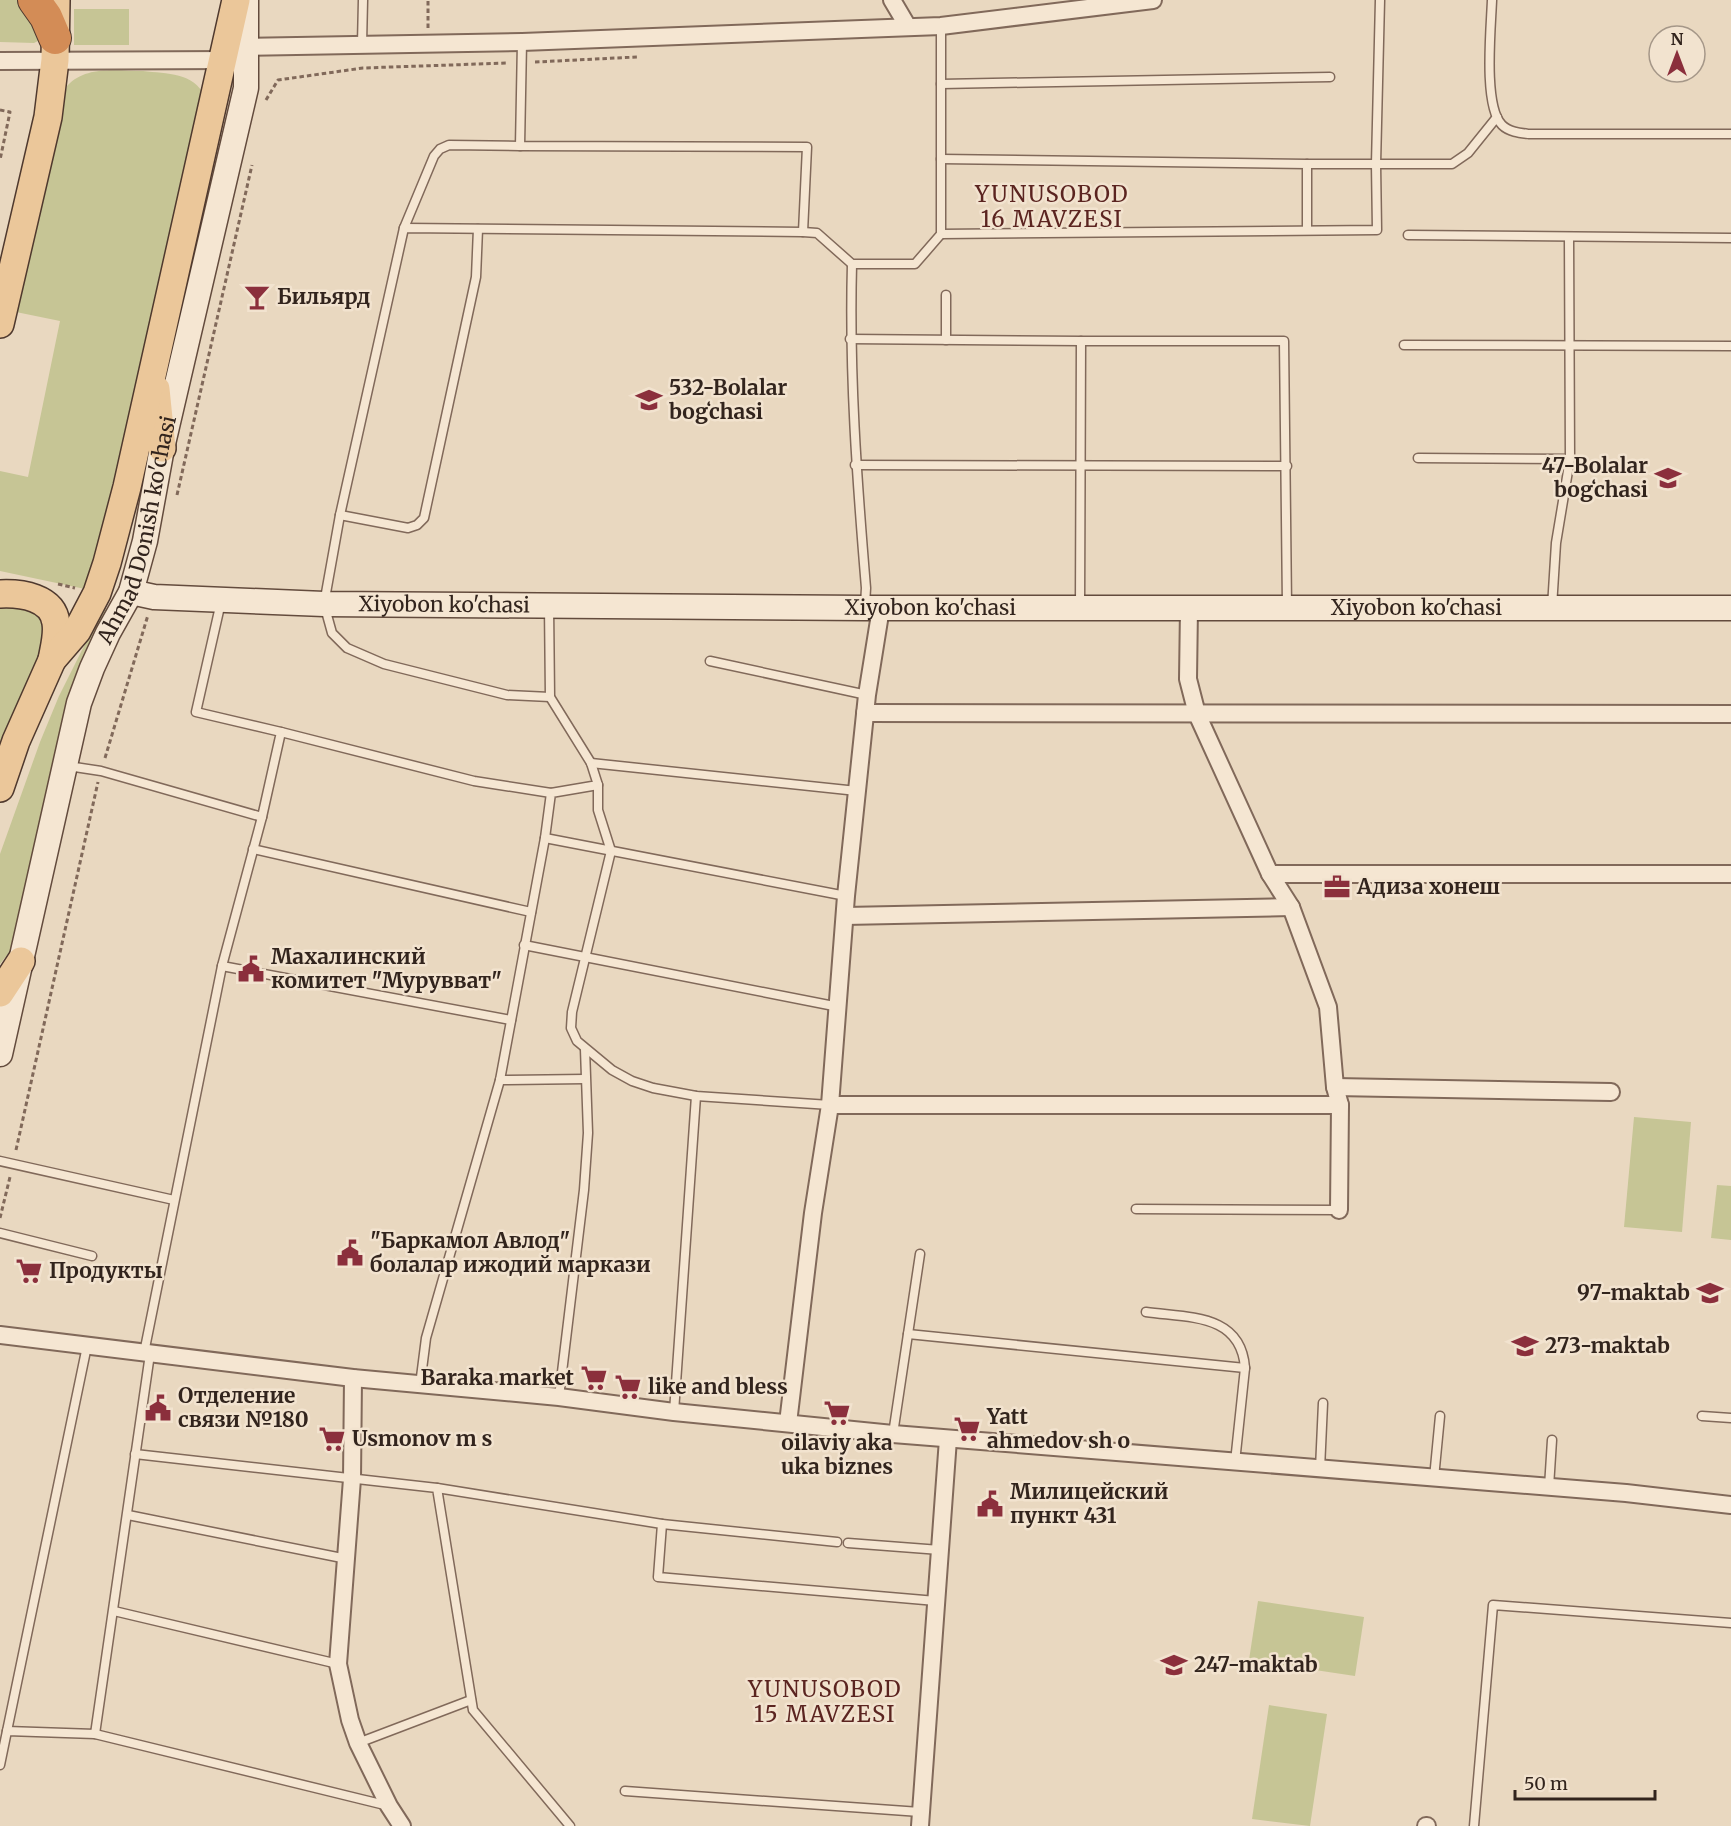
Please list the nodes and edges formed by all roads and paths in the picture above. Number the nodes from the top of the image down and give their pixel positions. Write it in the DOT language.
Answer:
graph roads {
  1 [pos="34,0"];
  2 [pos="56,0"];
  3 [pos="236,0"];
  4 [pos="246,0"];
  5 [pos="363,0"];
  6 [pos="892,0"];
  7 [pos="1153,0"];
  8 [pos="1380,0"];
  9 [pos="1492,0"];
  10 [pos="941,26"];
  11 [pos="908,27"];
  12 [pos="522,42"];
  13 [pos="362,44"];
  14 [pos="55,50"];
  15 [pos="238,56"];
  16 [pos="638,57"];
  17 [pos="0,61"];
  18 [pos="522,63"];
  19 [pos="1330,77"];
  20 [pos="941,84"];
  21 [pos="0,110"];
  22 [pos="264,110"];
  23 [pos="1497,117"];
  24 [pos="1731,134"];
  25 [pos="520,146"];
  26 [pos="254,157"];
  27 [pos="941,159"];
  28 [pos="0,160"];
  29 [pos="1307,164"];
  30 [pos="1376,164"];
  31 [pos="404,228"];
  32 [pos="478,229"];
  33 [pos="1307,230"];
  34 [pos="803,232"];
  35 [pos="941,234"];
  36 [pos="1408,235"];
  37 [pos="1569,237"];
  38 [pos="1731,238"];
  39 [pos="852,264"];
  40 [pos="946,295"];
  41 [pos="0,324"];
  42 [pos="850,339"];
  43 [pos="946,340"];
  44 [pos="1081,341"];
  45 [pos="1569,344"];
  46 [pos="1404,345"];
  47 [pos="1731,346"];
  48 [pos="154,366"];
  49 [pos="162,448"];
  50 [pos="1418,458"];
  51 [pos="1570,459"];
  52 [pos="855,465"];
  53 [pos="1082,465"];
  54 [pos="1287,466"];
  55 [pos="175,504"];
  56 [pos="340,515"];
  57 [pos="0,594"];
  58 [pos="142,595"];
  59 [pos="222,600"];
  60 [pos="324,604"];
  61 [pos="549,606"];
  62 [pos="1287,607"];
  63 [pos="873,608"];
  64 [pos="1080,608"];
  65 [pos="1189,608"];
  66 [pos="1552,608"];
  67 [pos="1731,608"];
  68 [pos="52,660"];
  69 [pos="710,661"];
  70 [pos="867,695"];
  71 [pos="550,697"];
  72 [pos="865,713"];
  73 [pos="1197,714"];
  74 [pos="1731,714"];
  75 [pos="281,732"];
  76 [pos="591,763"];
  77 [pos="64,765"];
  78 [pos="101,771"];
  79 [pos="598,785"];
  80 [pos="0,788"];
  81 [pos="857,791"];
  82 [pos="551,793"];
  83 [pos="262,817"];
  84 [pos="545,838"];
  85 [pos="253,849"];
  86 [pos="611,851"];
  87 [pos="1270,874"];
  88 [pos="1731,874"];
  89 [pos="846,896"];
  90 [pos="1291,907"];
  91 [pos="531,912"];
  92 [pos="845,916"];
  93 [pos="524,945"];
  94 [pos="584,957"];
  95 [pos="21,961"];
  96 [pos="222,966"];
  97 [pos="0,993"];
  98 [pos="839,1007"];
  99 [pos="511,1020"];
  100 [pos="585,1049"];
  101 [pos="0,1054"];
  102 [pos="585,1079"];
  103 [pos="500,1080"];
  104 [pos="1335,1087"];
  105 [pos="1611,1092"];
  106 [pos="696,1096"];
  107 [pos="831,1105"];
  108 [pos="1340,1105"];
  109 [pos="0,1161"];
  110 [pos="13,1164"];
  111 [pos="174,1200"];
  112 [pos="1136,1209"];
  113 [pos="1339,1210"];
  114 [pos="0,1218"];
  115 [pos="0,1233"];
  116 [pos="920,1254"];
  117 [pos="93,1256"];
  118 [pos="1146,1312"];
  119 [pos="908,1334"];
  120 [pos="0,1335"];
  121 [pos="87,1346"];
  122 [pos="147,1354"];
  123 [pos="1245,1368"];
  124 [pos="353,1377"];
  125 [pos="420,1385"];
  126 [pos="559,1397"];
  127 [pos="1323,1403"];
  128 [pos="674,1412"];
  129 [pos="1440,1416"];
  130 [pos="1702,1416"];
  131 [pos="1731,1418"];
  132 [pos="788,1423"];
  133 [pos="893,1434"];
  134 [pos="948,1439"];
  135 [pos="1552,1440"];
  136 [pos="135,1454"];
  137 [pos="1235,1462"];
  138 [pos="1320,1469"];
  139 [pos="1434,1478"];
  140 [pos="352,1479"];
  141 [pos="1549,1487"];
  142 [pos="437,1488"];
  143 [pos="1731,1505"];
  144 [pos="128,1515"];
  145 [pos="662,1524"];
  146 [pos="837,1542"];
  147 [pos="848,1543"];
  148 [pos="940,1550"];
  149 [pos="347,1559"];
  150 [pos="936,1601"];
  151 [pos="114,1611"];
  152 [pos="1731,1623"];
  153 [pos="338,1664"];
  154 [pos="471,1700"];
  155 [pos="7,1731"];
  156 [pos="95,1734"];
  157 [pos="358,1743"];
  158 [pos="0,1765"];
  159 [pos="625,1791"];
  160 [pos="389,1806"];
  161 [pos="920,1819"];
  162 [pos="402,1826"];
  163 [pos="570,1826"];
  164 [pos="1474,1826"];
  1 -- 14 [label="highway"];
  2 -- 14 [label="main road"];
  3 -- 15 [label="main road, Ahmad Donish ko'chasi"];
  4 -- 15 [label="street, Ahmad Donish ko'chasi"];
  5 -- 13 [label="lane"];
  6 -- 11 [label="street"];
  7 -- 10 [label="street"];
  8 -- 30 [label="lane"];
  9 -- 23 [label="lane"];
  10 -- 11 [label="street"];
  10 -- 20 [label="lane"];
  11 -- 12 [label="street"];
  12 -- 13 [label="street"];
  12 -- 18 [label="lane"];
  13 -- 15 [label="street"];
  14 -- 15 [label="street"];
  14 -- 17 [label="street"];
  14 -- 41 [label="main road"];
  15 -- 48 [label="main road, Ahmad Donish ko'chasi"];
  15 -- 49 [label="street, Ahmad Donish ko'chasi"];
  16 -- 18 [label="path"];
  18 -- 22 [label="path"];
  18 -- 25 [label="lane"];
  19 -- 20 [label="lane"];
  20 -- 27 [label="lane"];
  21 -- 28 [label="path"];
  23 -- 24 [label="lane"];
  23 -- 30 [label="lane"];
  25 -- 31 [label="lane"];
  25 -- 34 [label="lane"];
  26 -- 55 [label="path"];
  27 -- 29 [label="lane"];
  27 -- 35 [label="lane"];
  29 -- 30 [label="lane"];
  29 -- 33 [label="lane"];
  30 -- 33 [label="lane"];
  31 -- 32 [label="lane"];
  31 -- 56 [label="lane"];
  32 -- 34 [label="lane"];
  32 -- 56 [label="lane"];
  33 -- 35 [label="lane"];
  34 -- 39 [label="lane"];
  35 -- 39 [label="lane"];
  36 -- 37 [label="lane"];
  37 -- 38 [label="lane"];
  37 -- 45 [label="lane"];
  39 -- 42 [label="lane"];
  40 -- 43 [label="lane"];
  42 -- 43 [label="lane"];
  42 -- 52 [label="lane"];
  43 -- 44 [label="lane"];
  44 -- 53 [label="lane"];
  44 -- 54 [label="lane"];
  45 -- 46 [label="lane"];
  45 -- 47 [label="lane"];
  45 -- 51 [label="lane"];
  48 -- 49 [label="main road"];
  48 -- 68 [label="main road, Ahmad Donish ko'chasi"];
  49 -- 58 [label="street, Ahmad Donish ko'chasi"];
  50 -- 51 [label="lane"];
  51 -- 66 [label="lane"];
  52 -- 53 [label="lane"];
  52 -- 63 [label="lane"];
  53 -- 54 [label="lane"];
  53 -- 64 [label="lane"];
  54 -- 62 [label="lane"];
  56 -- 60 [label="lane"];
  57 -- 68 [label="main road, Ahmad Donish ko'chasi"];
  58 -- 59 [label="street, Xiyobon ko'chasi"];
  58 -- 77 [label="street, Ahmad Donish ko'chasi"];
  58 -- 78 [label="path"];
  59 -- 60 [label="street, Xiyobon ko'chasi"];
  59 -- 75 [label="lane"];
  60 -- 61 [label="street, Xiyobon ko'chasi"];
  60 -- 71 [label="lane"];
  61 -- 63 [label="street, Xiyobon ko'chasi"];
  61 -- 71 [label="lane"];
  62 -- 65 [label="street, Xiyobon ko'chasi"];
  62 -- 66 [label="street, Xiyobon ko'chasi"];
  63 -- 64 [label="street, Xiyobon ko'chasi"];
  63 -- 70 [label="street"];
  64 -- 65 [label="street, Xiyobon ko'chasi"];
  65 -- 73 [label="street"];
  66 -- 67 [label="street, Xiyobon ko'chasi"];
  68 -- 80 [label="main road, Ahmad Donish ko'chasi"];
  69 -- 70 [label="lane"];
  70 -- 72 [label="street"];
  71 -- 76 [label="lane"];
  72 -- 73 [label="street"];
  72 -- 81 [label="street"];
  73 -- 74 [label="street"];
  73 -- 87 [label="street"];
  75 -- 82 [label="lane"];
  75 -- 83 [label="lane"];
  76 -- 79 [label="lane"];
  76 -- 81 [label="lane"];
  77 -- 78 [label="lane"];
  77 -- 95 [label="street, Ahmad Donish ko'chasi"];
  78 -- 83 [label="lane"];
  78 -- 110 [label="path"];
  79 -- 82 [label="lane"];
  79 -- 86 [label="lane"];
  81 -- 89 [label="street"];
  82 -- 84 [label="lane"];
  83 -- 85 [label="lane"];
  84 -- 86 [label="lane"];
  84 -- 91 [label="lane"];
  85 -- 91 [label="lane"];
  85 -- 96 [label="lane"];
  86 -- 89 [label="lane"];
  86 -- 94 [label="lane"];
  87 -- 88 [label="street"];
  87 -- 90 [label="street"];
  89 -- 92 [label="street"];
  90 -- 92 [label="street"];
  90 -- 104 [label="street"];
  91 -- 93 [label="lane"];
  92 -- 98 [label="street"];
  93 -- 94 [label="lane"];
  93 -- 99 [label="lane"];
  94 -- 98 [label="lane"];
  94 -- 100 [label="lane"];
  95 -- 97 [label="main road"];
  95 -- 101 [label="street, Ahmad Donish ko'chasi"];
  96 -- 99 [label="lane"];
  96 -- 111 [label="lane"];
  98 -- 107 [label="street"];
  99 -- 103 [label="lane"];
  100 -- 102 [label="lane"];
  100 -- 106 [label="lane"];
  102 -- 103 [label="lane"];
  102 -- 126 [label="lane"];
  103 -- 125 [label="lane"];
  104 -- 105 [label="street"];
  104 -- 108 [label="street"];
  106 -- 107 [label="lane"];
  106 -- 128 [label="lane"];
  107 -- 108 [label="street"];
  107 -- 132 [label="street"];
  108 -- 113 [label="street"];
  109 -- 110 [label="lane"];
  110 -- 111 [label="lane"];
  110 -- 114 [label="path"];
  111 -- 122 [label="lane"];
  112 -- 113 [label="lane"];
  115 -- 117 [label="lane"];
  116 -- 119 [label="lane"];
  118 -- 123 [label="lane"];
  119 -- 123 [label="lane"];
  119 -- 133 [label="lane"];
  120 -- 121 [label="street"];
  121 -- 122 [label="street"];
  121 -- 155 [label="lane"];
  122 -- 124 [label="street"];
  122 -- 136 [label="lane"];
  123 -- 137 [label="lane"];
  124 -- 125 [label="street"];
  124 -- 140 [label="street"];
  125 -- 126 [label="street"];
  126 -- 128 [label="street"];
  127 -- 138 [label="lane"];
  128 -- 132 [label="street"];
  129 -- 139 [label="lane"];
  130 -- 131 [label="lane"];
  132 -- 133 [label="street"];
  133 -- 134 [label="street"];
  134 -- 137 [label="street"];
  134 -- 148 [label="street"];
  135 -- 141 [label="lane"];
  136 -- 140 [label="lane"];
  136 -- 144 [label="lane"];
  137 -- 138 [label="street"];
  138 -- 139 [label="street"];
  139 -- 141 [label="street"];
  140 -- 142 [label="lane"];
  140 -- 149 [label="street"];
  141 -- 143 [label="street"];
  142 -- 145 [label="lane"];
  142 -- 154 [label="lane"];
  144 -- 149 [label="lane"];
  144 -- 151 [label="lane"];
  145 -- 146 [label="lane"];
  145 -- 150 [label="lane"];
  147 -- 148 [label="lane"];
  148 -- 150 [label="street"];
  149 -- 153 [label="street"];
  150 -- 161 [label="street"];
  151 -- 153 [label="lane"];
  151 -- 156 [label="lane"];
  152 -- 164 [label="lane"];
  153 -- 157 [label="street"];
  154 -- 157 [label="lane"];
  154 -- 163 [label="lane"];
  155 -- 156 [label="lane"];
  155 -- 158 [label="lane"];
  156 -- 160 [label="lane"];
  157 -- 160 [label="street"];
  159 -- 161 [label="lane"];
  160 -- 162 [label="street"];
}
